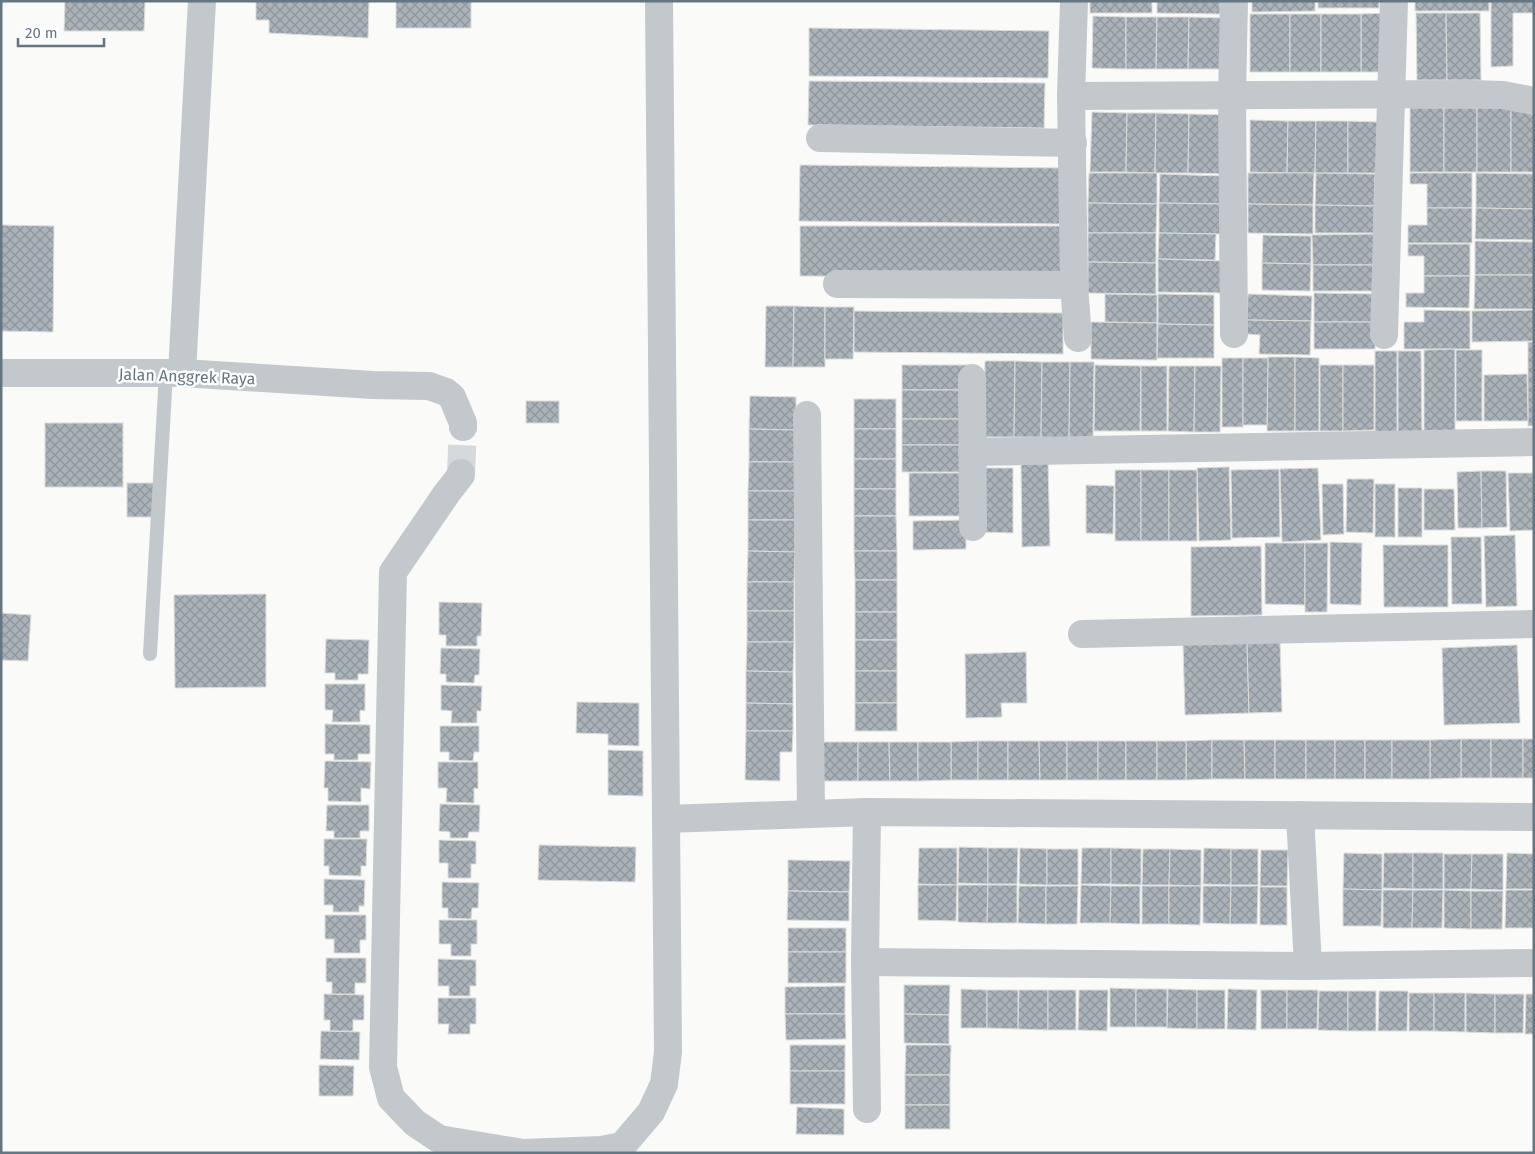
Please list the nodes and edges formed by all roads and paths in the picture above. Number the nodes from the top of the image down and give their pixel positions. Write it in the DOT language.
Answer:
graph roads {
  1 [pos="202,1"];
  2 [pos="659,1"];
  3 [pos="1074,1"];
  4 [pos="1234,1"];
  5 [pos="1394,1"];
  6 [pos="1392,94"];
  7 [pos="1071,96"];
  8 [pos="1232,96"];
  9 [pos="1534,101"];
  10 [pos="820,138"];
  11 [pos="1073,143"];
  12 [pos="837,284"];
  13 [pos="1074,285"];
  14 [pos="1234,334"];
  15 [pos="1384,335"];
  16 [pos="1078,338"];
  17 [pos="1,373"];
  18 [pos="174,373"];
  19 [pos="972,378"];
  20 [pos="807,415"];
  21 [pos="463,427"];
  22 [pos="1534,442"];
  23 [pos="972,452"];
  24 [pos="461,473"];
  25 [pos="973,527"];
  26 [pos="1534,624"];
  27 [pos="1082,634"];
  28 [pos="150,654"];
  29 [pos="866,812"];
  30 [pos="811,814"];
  31 [pos="1300,815"];
  32 [pos="1534,817"];
  33 [pos="667,819"];
  34 [pos="865,962"];
  35 [pos="1534,963"];
  36 [pos="1308,966"];
  37 [pos="866,1109"];
  38 [pos="523,1153"];
  1 -- 18 [label="street"];
  2 -- 33 [label="street"];
  3 -- 7 [label="street"];
  4 -- 8 [label="street"];
  5 -- 6 [label="street"];
  6 -- 8 [label="street"];
  6 -- 9 [label="street"];
  6 -- 15 [label="street"];
  7 -- 8 [label="street"];
  7 -- 11 [label="street"];
  8 -- 14 [label="street"];
  10 -- 11 [label="street"];
  11 -- 13 [label="street"];
  12 -- 13 [label="street"];
  13 -- 16 [label="street"];
  17 -- 18 [label="street, Jalan Anggrek Raya"];
  18 -- 21 [label="street, Jalan Anggrek Raya"];
  18 -- 28 [label="lane"];
  19 -- 23 [label="street"];
  20 -- 30 [label="street"];
  22 -- 23 [label="street"];
  23 -- 25 [label="street"];
  24 -- 38 [label="street"];
  26 -- 27 [label="street"];
  29 -- 30 [label="street"];
  29 -- 31 [label="street"];
  29 -- 34 [label="street"];
  30 -- 33 [label="street"];
  31 -- 32 [label="street"];
  31 -- 36 [label="street"];
  33 -- 38 [label="street"];
  34 -- 36 [label="street"];
  34 -- 37 [label="street"];
  35 -- 36 [label="street"];
}
